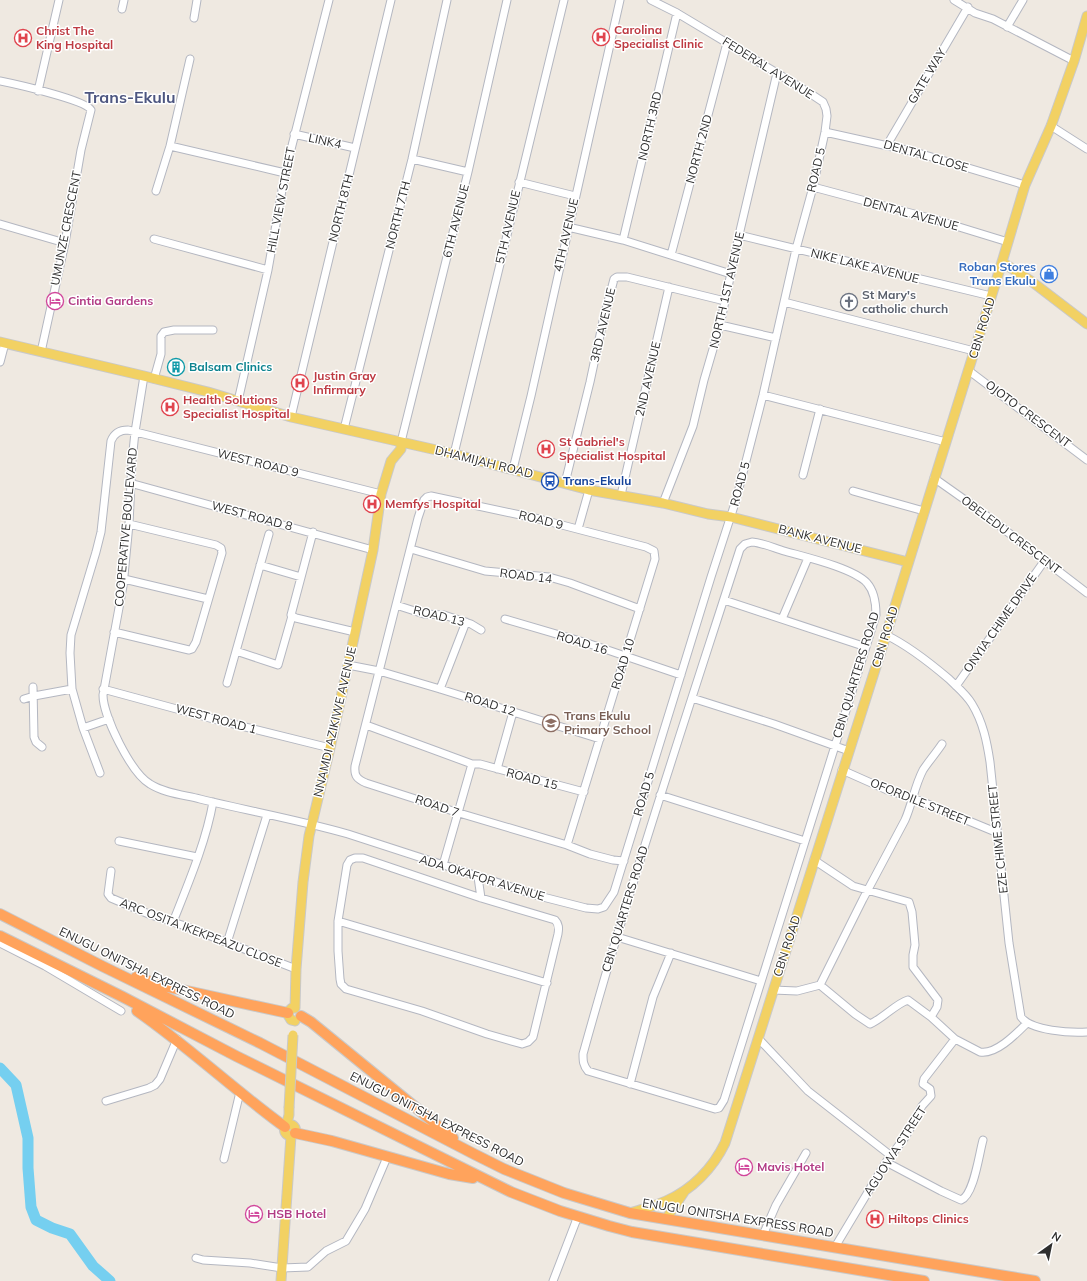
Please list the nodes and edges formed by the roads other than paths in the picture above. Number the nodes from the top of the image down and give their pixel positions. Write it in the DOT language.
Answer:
graph roads {
  1 [pos="59,0"];
  2 [pos="124,0"];
  3 [pos="198,0"];
  4 [pos="329,0"];
  5 [pos="391,0"];
  6 [pos="447,0"];
  7 [pos="507,0"];
  8 [pos="564,0"];
  9 [pos="620,0"];
  10 [pos="651,0"];
  11 [pos="954,0"];
  12 [pos="1023,0"];
  13 [pos="968,7"];
  14 [pos="122,9"];
  15 [pos="677,13"];
  16 [pos="1087,16"];
  17 [pos="194,18"];
  18 [pos="1006,27"];
  19 [pos="1084,32"];
  20 [pos="727,43"];
  21 [pos="190,59"];
  22 [pos="1074,61"];
  23 [pos="778,72"];
  24 [pos="0,81"];
  25 [pos="38,91"];
  26 [pos="823,102"];
  27 [pos="1050,126"];
  28 [pos="825,132"];
  29 [pos="294,134"];
  30 [pos="887,145"];
  31 [pos="170,146"];
  32 [pos="355,148"];
  33 [pos="1087,149"];
  34 [pos="412,159"];
  35 [pos="468,172"];
  36 [pos="285,173"];
  37 [pos="519,182"];
  38 [pos="1025,185"];
  39 [pos="813,187"];
  40 [pos="156,191"];
  41 [pos="575,196"];
  42 [pos="0,224"];
  43 [pos="568,227"];
  44 [pos="739,235"];
  45 [pos="154,239"];
  46 [pos="623,240"];
  47 [pos="1008,242"];
  48 [pos="65,243"];
  49 [pos="796,249"];
  50 [pos="671,255"];
  51 [pos="1002,262"];
  52 [pos="268,270"];
  53 [pos="731,274"];
  54 [pos="670,287"];
  55 [pos="991,296"];
  56 [pos="725,301"];
  57 [pos="784,302"];
  58 [pos="1087,324"];
  59 [pos="720,325"];
  60 [pos="213,330"];
  61 [pos="776,338"];
  62 [pos="2,343"];
  63 [pos="974,351"];
  64 [pos="41,352"];
  65 [pos="0,362"];
  66 [pos="968,370"];
  67 [pos="144,376"];
  68 [pos="154,379"];
  69 [pos="763,395"];
  70 [pos="238,401"];
  71 [pos="820,409"];
  72 [pos="291,417"];
  73 [pos="344,429"];
  74 [pos="135,432"];
  75 [pos="402,442"];
  76 [pos="946,442"];
  77 [pos="454,454"];
  78 [pos="1087,460"];
  79 [pos="513,470"];
  80 [pos="803,476"];
  81 [pos="934,478"];
  82 [pos="130,483"];
  83 [pos="565,483"];
  84 [pos="589,490"];
  85 [pos="853,491"];
  86 [pos="381,494"];
  87 [pos="621,495"];
  88 [pos="427,497"];
  89 [pos="663,503"];
  90 [pos="924,510"];
  91 [pos="731,517"];
  92 [pos="129,524"];
  93 [pos="578,529"];
  94 [pos="313,532"];
  95 [pos="269,534"];
  96 [pos="411,549"];
  97 [pos="373,550"];
  98 [pos="654,552"];
  99 [pos="808,558"];
  100 [pos="1045,560"];
  101 [pos="908,562"];
  102 [pos="260,565"];
  103 [pos="301,577"];
  104 [pos="124,579"];
  105 [pos="1087,593"];
  106 [pos="208,599"];
  107 [pos="724,600"];
  108 [pos="396,605"];
  109 [pos="640,609"];
  110 [pos="292,616"];
  111 [pos="505,619"];
  112 [pos="782,619"];
  113 [pos="466,622"];
  114 [pos="480,630"];
  115 [pos="114,632"];
  116 [pos="355,632"];
  117 [pos="886,636"];
  118 [pos="866,647"];
  119 [pos="236,651"];
  120 [pos="626,656"];
  121 [pos="348,665"];
  122 [pos="379,671"];
  123 [pos="682,675"];
  124 [pos="227,683"];
  125 [pos="956,686"];
  126 [pos="33,687"];
  127 [pos="103,688"];
  128 [pos="72,689"];
  129 [pos="440,689"];
  130 [pos="34,696"];
  131 [pos="692,698"];
  132 [pos="24,699"];
  133 [pos="513,712"];
  134 [pos="109,719"];
  135 [pos="366,725"];
  136 [pos="82,728"];
  137 [pos="600,739"];
  138 [pos="942,744"];
  139 [pos="834,746"];
  140 [pos="42,747"];
  141 [pos="330,748"];
  142 [pos="849,751"];
  143 [pos="472,764"];
  144 [pos="497,770"];
  145 [pos="842,770"];
  146 [pos="100,773"];
  147 [pos="584,792"];
  148 [pos="660,795"];
  149 [pos="913,798"];
  150 [pos="213,802"];
  151 [pos="459,813"];
  152 [pos="267,815"];
  153 [pos="312,824"];
  154 [pos="998,833"];
  155 [pos="119,841"];
  156 [pos="805,841"];
  157 [pos="567,845"];
  158 [pos="197,857"];
  159 [pos="814,860"];
  160 [pos="624,861"];
  161 [pos="443,865"];
  162 [pos="111,871"];
  163 [pos="478,877"];
  164 [pos="867,890"];
  165 [pos="481,898"];
  166 [pos="0,914"];
  167 [pos="338,921"];
  168 [pos="173,922"];
  169 [pos="0,936"];
  170 [pos="617,937"];
  171 [pos="0,943"];
  172 [pos="226,943"];
  173 [pos="671,953"];
  174 [pos="102,966"];
  175 [pos="296,969"];
  176 [pos="761,981"];
  177 [pos="547,983"];
  178 [pos="820,985"];
  179 [pos="773,990"];
  180 [pos="123,998"];
  181 [pos="121,1010"];
  182 [pos="295,1014"];
  183 [pos="930,1017"];
  184 [pos="1025,1021"];
  185 [pos="1087,1032"];
  186 [pos="758,1038"];
  187 [pos="177,1039"];
  188 [pos="955,1039"];
  189 [pos="630,1084"];
  190 [pos="240,1092"];
  191 [pos="106,1101"];
  192 [pos="290,1130"];
  193 [pos="983,1140"];
  194 [pos="806,1153"];
  195 [pos="474,1154"];
  196 [pos="888,1159"];
  197 [pos="224,1160"];
  198 [pos="385,1162"];
  199 [pos="486,1180"];
  200 [pos="686,1190"];
  201 [pos="630,1213"];
  202 [pos="578,1216"];
  203 [pos="666,1220"];
  204 [pos="763,1235"];
  205 [pos="835,1247"];
  206 [pos="196,1258"];
  207 [pos="282,1268"];
  208 [pos="281,1281"];
  209 [pos="553,1281"];
  210 [pos="924,1281"];
  211 [pos="1034,1281"];
  1 -- 25 [label="street"];
  2 -- 14 [label="street"];
  3 -- 17 [label="street"];
  4 -- 29 [label="street, HILL VIEW STREET"];
  5 -- 32 [label="street, NORTH 8TH"];
  6 -- 34 [label="street, NORTH 7TH"];
  7 -- 35 [label="street, 6TH AVENUE"];
  8 -- 37 [label="street, 5TH AVENUE"];
  9 -- 41 [label="street, 4TH AVENUE"];
  10 -- 15 [label="street, FEDERAL AVENUE"];
  11 -- 13 [label="street"];
  12 -- 18 [label="street"];
  13 -- 18 [label="street"];
  13 -- 30 [label="street, GATE WAY"];
  15 -- 20 [label="street, FEDERAL AVENUE"];
  15 -- 46 [label="street, NORTH 3RD"];
  16 -- 19 [label="main road, CBN ROAD"];
  18 -- 22 [label="street"];
  19 -- 22 [label="main road, CBN ROAD"];
  20 -- 23 [label="street, FEDERAL AVENUE"];
  20 -- 50 [label="street, NORTH 2ND"];
  21 -- 31 [label="street"];
  22 -- 27 [label="main road, CBN ROAD"];
  23 -- 26 [label="street, FEDERAL AVENUE"];
  23 -- 44 [label="street, NORTH 1ST AVENUE"];
  24 -- 25 [label="street"];
  25 -- 48 [label="street, UMUNZE CRESCENT"];
  26 -- 28 [label="street, ROAD 5"];
  27 -- 33 [label="street"];
  27 -- 38 [label="main road, CBN ROAD"];
  28 -- 30 [label="street, DENTAL CLOSE"];
  28 -- 39 [label="street, ROAD 5"];
  29 -- 32 [label="street, LINK4"];
  29 -- 36 [label="street, HILL VIEW STREET"];
  30 -- 38 [label="street, DENTAL CLOSE"];
  31 -- 36 [label="street"];
  31 -- 40 [label="street"];
  32 -- 72 [label="street, NORTH 8TH"];
  34 -- 35 [label="street"];
  34 -- 73 [label="street, NORTH 7TH"];
  35 -- 75 [label="street, 6TH AVENUE"];
  36 -- 52 [label="street, HILL VIEW STREET"];
  37 -- 41 [label="street"];
  37 -- 77 [label="street, 5TH AVENUE"];
  38 -- 47 [label="main road, CBN ROAD"];
  39 -- 47 [label="street, DENTAL AVENUE"];
  39 -- 49 [label="street, ROAD 5"];
  41 -- 43 [label="street, 4TH AVENUE"];
  42 -- 48 [label="street"];
  43 -- 46 [label="street"];
  43 -- 79 [label="street, 4TH AVENUE"];
  44 -- 49 [label="street, NIKE LAKE AVENUE"];
  44 -- 53 [label="street, NORTH 1ST AVENUE"];
  45 -- 52 [label="street"];
  46 -- 50 [label="street"];
  47 -- 51 [label="main road, CBN ROAD"];
  48 -- 64 [label="street, UMUNZE CRESCENT"];
  49 -- 55 [label="street, NIKE LAKE AVENUE"];
  49 -- 57 [label="street, ROAD 5"];
  50 -- 53 [label="street"];
  51 -- 55 [label="main road, CBN ROAD"];
  51 -- 58 [label="main road"];
  52 -- 70 [label="street, HILL VIEW STREET"];
  53 -- 56 [label="street, NORTH 1ST AVENUE"];
  54 -- 56 [label="street, 3RD AVENUE"];
  54 -- 83 [label="street, 3RD AVENUE"];
  54 -- 87 [label="street, 2ND AVENUE"];
  55 -- 63 [label="main road, CBN ROAD"];
  56 -- 59 [label="street, NORTH 1ST AVENUE"];
  57 -- 61 [label="street, ROAD 5"];
  57 -- 63 [label="street"];
  59 -- 61 [label="street"];
  59 -- 89 [label="street, NORTH 1ST AVENUE"];
  60 -- 68 [label="street"];
  61 -- 69 [label="street, ROAD 5"];
  62 -- 64 [label="main road, DHAMIJAH ROAD"];
  62 -- 65 [label="street"];
  63 -- 66 [label="main road, CBN ROAD"];
  64 -- 67 [label="main road, DHAMIJAH ROAD"];
  66 -- 76 [label="main road, CBN ROAD"];
  66 -- 78 [label="street, OJOTO CRESCENT"];
  67 -- 68 [label="main road, DHAMIJAH ROAD"];
  67 -- 74 [label="street, COOPERATIVE BOULEVARD"];
  68 -- 70 [label="main road, DHAMIJAH ROAD"];
  69 -- 71 [label="street"];
  69 -- 91 [label="street, ROAD 5"];
  70 -- 72 [label="main road, DHAMIJAH ROAD"];
  71 -- 76 [label="street"];
  71 -- 80 [label="street"];
  72 -- 73 [label="main road, DHAMIJAH ROAD"];
  73 -- 75 [label="main road, DHAMIJAH ROAD"];
  74 -- 82 [label="street, COOPERATIVE BOULEVARD"];
  74 -- 86 [label="street, WEST ROAD 9"];
  74 -- 128 [label="street"];
  75 -- 77 [label="main road, DHAMIJAH ROAD"];
  75 -- 86 [label="main road, NNAMDI AZIKIWE AVENUE"];
  76 -- 81 [label="main road, CBN ROAD"];
  77 -- 79 [label="main road, DHAMIJAH ROAD"];
  79 -- 83 [label="main road, DHAMIJAH ROAD"];
  81 -- 90 [label="main road, CBN ROAD"];
  81 -- 100 [label="street, OBELEDU CRESCENT"];
  82 -- 92 [label="street, COOPERATIVE BOULEVARD"];
  82 -- 94 [label="street, WEST ROAD 8"];
  83 -- 84 [label="main road, DHAMIJAH ROAD"];
  84 -- 87 [label="main road, DHAMIJAH ROAD"];
  84 -- 93 [label="street"];
  85 -- 90 [label="street"];
  86 -- 97 [label="main road, NNAMDI AZIKIWE AVENUE"];
  87 -- 89 [label="main road, DHAMIJAH ROAD"];
  88 -- 93 [label="street, ROAD 9"];
  88 -- 96 [label="street, ROAD 7"];
  89 -- 91 [label="main road, DHAMIJAH ROAD"];
  90 -- 101 [label="main road, CBN ROAD"];
  91 -- 101 [label="main road, BANK AVENUE"];
  91 -- 123 [label="street, ROAD 5"];
  92 -- 104 [label="street, COOPERATIVE BOULEVARD"];
  92 -- 106 [label="street"];
  93 -- 98 [label="street, ROAD 9"];
  94 -- 97 [label="street, WEST ROAD 8"];
  94 -- 103 [label="street"];
  95 -- 102 [label="street"];
  96 -- 108 [label="street, ROAD 7"];
  96 -- 109 [label="street, ROAD 14"];
  97 -- 116 [label="main road, NNAMDI AZIKIWE AVENUE"];
  98 -- 109 [label="street, ROAD 10"];
  99 -- 107 [label="street, CBN QUARTERS ROAD"];
  99 -- 112 [label="street"];
  99 -- 118 [label="street, CBN QUARTERS ROAD"];
  100 -- 105 [label="street, OBELEDU CRESCENT"];
  100 -- 125 [label="street, ONYIA CHIME DRIVE"];
  101 -- 117 [label="main road, CBN ROAD"];
  102 -- 103 [label="street"];
  102 -- 119 [label="street"];
  103 -- 110 [label="street"];
  104 -- 106 [label="street"];
  104 -- 115 [label="street, COOPERATIVE BOULEVARD"];
  106 -- 115 [label="street"];
  107 -- 112 [label="street"];
  107 -- 131 [label="street, CBN QUARTERS ROAD"];
  108 -- 113 [label="street, ROAD 13"];
  108 -- 122 [label="street, ROAD 7"];
  109 -- 120 [label="street, ROAD 10"];
  110 -- 116 [label="street"];
  110 -- 119 [label="street"];
  111 -- 120 [label="street, ROAD 16"];
  112 -- 118 [label="street"];
  113 -- 114 [label="street, ROAD 13"];
  113 -- 129 [label="street"];
  115 -- 127 [label="street, COOPERATIVE BOULEVARD"];
  116 -- 121 [label="main road, NNAMDI AZIKIWE AVENUE"];
  117 -- 125 [label="street, EZE CHIME STREET"];
  117 -- 142 [label="main road, CBN ROAD"];
  118 -- 139 [label="street, CBN QUARTERS ROAD"];
  119 -- 124 [label="street"];
  120 -- 123 [label="street, ROAD 16"];
  120 -- 137 [label="street, ROAD 10"];
  121 -- 122 [label="street, ROAD 12"];
  121 -- 141 [label="main road, NNAMDI AZIKIWE AVENUE"];
  122 -- 129 [label="street, ROAD 12"];
  122 -- 135 [label="street, ROAD 7"];
  123 -- 160 [label="street, ROAD 5"];
  125 -- 154 [label="street, EZE CHIME STREET"];
  126 -- 130 [label="street"];
  127 -- 134 [label="street, COOPERATIVE BOULEVARD"];
  127 -- 141 [label="street, WEST ROAD 1"];
  128 -- 130 [label="street"];
  128 -- 136 [label="street"];
  129 -- 133 [label="street, ROAD 12"];
  130 -- 132 [label="street"];
  130 -- 140 [label="street"];
  131 -- 139 [label="street"];
  131 -- 148 [label="street, CBN QUARTERS ROAD"];
  133 -- 137 [label="street, ROAD 12"];
  133 -- 144 [label="street"];
  134 -- 136 [label="street"];
  134 -- 150 [label="street, COOPERATIVE BOULEVARD"];
  135 -- 143 [label="street"];
  135 -- 151 [label="street, ROAD 7"];
  136 -- 146 [label="street"];
  137 -- 147 [label="street, ROAD 10"];
  138 -- 149 [label="street"];
  139 -- 142 [label="street"];
  139 -- 156 [label="street, CBN QUARTERS ROAD"];
  141 -- 153 [label="main road, NNAMDI AZIKIWE AVENUE"];
  142 -- 145 [label="main road, CBN ROAD"];
  143 -- 144 [label="street, ROAD 15"];
  143 -- 151 [label="street"];
  144 -- 147 [label="street, ROAD 15"];
  145 -- 149 [label="street, OFORDILE STREET"];
  145 -- 159 [label="main road, CBN ROAD"];
  147 -- 157 [label="street, ROAD 10"];
  148 -- 156 [label="street"];
  148 -- 170 [label="street, CBN QUARTERS ROAD"];
  149 -- 154 [label="street, OFORDILE STREET"];
  149 -- 164 [label="street"];
  150 -- 152 [label="street, COOPERATIVE BOULEVARD"];
  150 -- 158 [label="street"];
  151 -- 157 [label="street, ROAD 7"];
  151 -- 161 [label="street"];
  152 -- 153 [label="street, COOPERATIVE BOULEVARD"];
  152 -- 172 [label="street"];
  153 -- 161 [label="street, ADA OKAFOR AVENUE"];
  153 -- 175 [label="main road, NNAMDI AZIKIWE AVENUE"];
  154 -- 184 [label="street, EZE CHIME STREET"];
  155 -- 158 [label="street"];
  156 -- 176 [label="street, CBN QUARTERS ROAD"];
  157 -- 160 [label="street, ROAD 7"];
  158 -- 168 [label="street"];
  159 -- 164 [label="street"];
  159 -- 179 [label="main road, CBN ROAD"];
  160 -- 163 [label="street, ADA OKAFOR AVENUE"];
  161 -- 163 [label="street, ADA OKAFOR AVENUE"];
  162 -- 168 [label="street, ARC OSITA IKEKPEAZU CLOSE"];
  163 -- 165 [label="street"];
  164 -- 178 [label="street"];
  164 -- 183 [label="street"];
  165 -- 167 [label="street"];
  165 -- 177 [label="street"];
  166 -- 174 [label="highway, ENUGU ONITSHA EXPRESS ROAD"];
  167 -- 177 [label="street"];
  167 -- 177 [label="street"];
  168 -- 172 [label="street, ARC OSITA IKEKPEAZU CLOSE"];
  169 -- 180 [label="highway"];
  170 -- 173 [label="street"];
  170 -- 189 [label="street, CBN QUARTERS ROAD"];
  171 -- 181 [label="street"];
  172 -- 175 [label="street, ARC OSITA IKEKPEAZU CLOSE"];
  173 -- 176 [label="street"];
  173 -- 189 [label="street"];
  174 -- 182 [label="highway"];
  174 -- 195 [label="highway, ENUGU ONITSHA EXPRESS ROAD"];
  175 -- 182 [label="main road, NNAMDI AZIKIWE AVENUE"];
  176 -- 189 [label="street, CBN QUARTERS ROAD"];
  178 -- 179 [label="street"];
  178 -- 183 [label="street"];
  179 -- 186 [label="main road, CBN ROAD"];
  180 -- 187 [label="highway"];
  180 -- 199 [label="highway"];
  182 -- 192 [label="main road, NNAMDI AZIKIWE AVENUE, bridge"];
  182 -- 195 [label="highway"];
  183 -- 188 [label="street"];
  184 -- 185 [label="street"];
  184 -- 188 [label="street, EZE CHIME STREET"];
  186 -- 196 [label="street"];
  186 -- 200 [label="main road, CBN ROAD"];
  187 -- 190 [label="highway"];
  187 -- 191 [label="street"];
  188 -- 196 [label="street, AGUOWA STREET"];
  190 -- 192 [label="highway"];
  190 -- 197 [label="street"];
  192 -- 199 [label="highway"];
  192 -- 207 [label="main road"];
  193 -- 196 [label="street"];
  194 -- 204 [label="street"];
  195 -- 201 [label="highway, ENUGU ONITSHA EXPRESS ROAD"];
  196 -- 205 [label="street, AGUOWA STREET"];
  198 -- 207 [label="street"];
  199 -- 202 [label="highway"];
  200 -- 201 [label="main road, CBN ROAD"];
  200 -- 203 [label="main road"];
  201 -- 203 [label="highway, ENUGU ONITSHA EXPRESS ROAD"];
  202 -- 209 [label="street"];
  202 -- 210 [label="highway"];
  203 -- 204 [label="highway, ENUGU ONITSHA EXPRESS ROAD"];
  204 -- 205 [label="highway, ENUGU ONITSHA EXPRESS ROAD"];
  205 -- 211 [label="highway, ENUGU ONITSHA EXPRESS ROAD"];
  206 -- 207 [label="street"];
  207 -- 208 [label="main road"];
}
